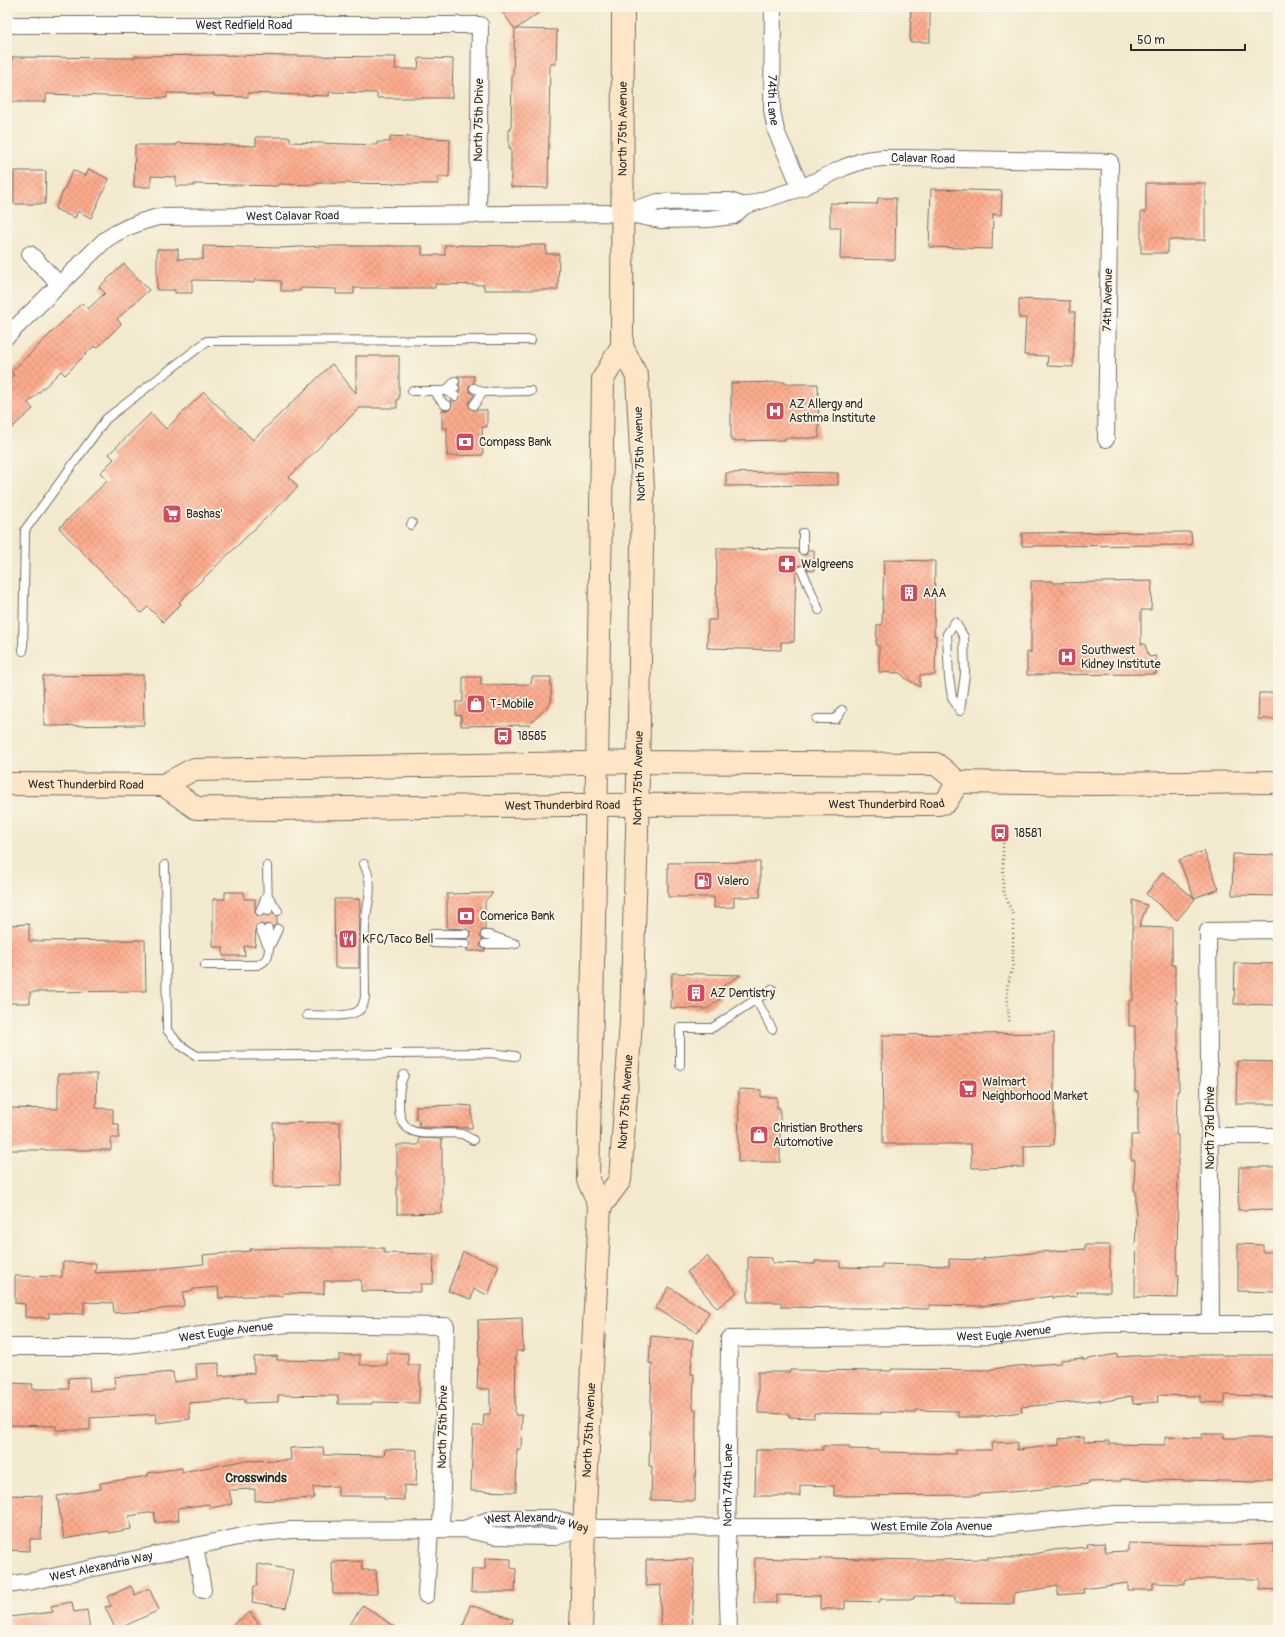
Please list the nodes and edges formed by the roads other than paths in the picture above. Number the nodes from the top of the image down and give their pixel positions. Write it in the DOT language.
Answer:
graph roads {
  1 [pos="623,7"];
  2 [pos="773,7"];
  3 [pos="7,25"];
  4 [pos="480,25"];
  5 [pos="1110,162"];
  6 [pos="801,188"];
  7 [pos="623,213"];
  8 [pos="478,215"];
  9 [pos="30,254"];
  10 [pos="59,284"];
  11 [pos="7,336"];
  12 [pos="531,340"];
  13 [pos="622,346"];
  14 [pos="474,388"];
  15 [pos="412,391"];
  16 [pos="432,391"];
  17 [pos="446,391"];
  18 [pos="531,391"];
  19 [pos="483,392"];
  20 [pos="447,405"];
  21 [pos="474,405"];
  22 [pos="1106,439"];
  23 [pos="803,533"];
  24 [pos="803,550"];
  25 [pos="802,570"];
  26 [pos="819,610"];
  27 [pos="23,651"];
  28 [pos="842,710"];
  29 [pos="960,711"];
  30 [pos="817,719"];
  31 [pos="638,762"];
  32 [pos="596,763"];
  33 [pos="958,782"];
  34 [pos="1278,782"];
  35 [pos="7,784"];
  36 [pos="164,785"];
  37 [pos="638,804"];
  38 [pos="596,805"];
  39 [pos="364,864"];
  40 [pos="165,865"];
  41 [pos="267,866"];
  42 [pos="267,896"];
  43 [pos="264,911"];
  44 [pos="278,911"];
  45 [pos="264,929"];
  46 [pos="278,929"];
  47 [pos="1278,930"];
  48 [pos="432,934"];
  49 [pos="466,934"];
  50 [pos="485,935"];
  51 [pos="433,943"];
  52 [pos="466,944"];
  53 [pos="485,944"];
  54 [pos="268,949"];
  55 [pos="206,965"];
  56 [pos="772,989"];
  57 [pos="756,999"];
  58 [pos="307,1015"];
  59 [pos="772,1029"];
  60 [pos="515,1056"];
  61 [pos="680,1065"];
  62 [pos="404,1075"];
  63 [pos="1210,1136"];
  64 [pos="1278,1136"];
  65 [pos="472,1140"];
  66 [pos="600,1207"];
  67 [pos="1211,1324"];
  68 [pos="1278,1324"];
  69 [pos="446,1326"];
  70 [pos="729,1339"];
  71 [pos="7,1347"];
  72 [pos="1278,1513"];
  73 [pos="727,1527"];
  74 [pos="584,1528"];
  75 [pos="435,1529"];
  76 [pos="195,1546"];
  77 [pos="7,1585"];
  78 [pos="203,1590"];
  79 [pos="426,1595"];
  80 [pos="581,1630"];
  81 [pos="729,1630"];
  1 -- 7 [label="main road, North 75th Avenue"];
  2 -- 6 [label="street, 74th Lane"];
  3 -- 4 [label="street, West Redfield Road"];
  4 -- 8 [label="street, North 75th Drive"];
  5 -- 6 [label="street, Calavar Road"];
  5 -- 22 [label="street, 74th Avenue"];
  6 -- 7 [label="street, Calavar Road"];
  7 -- 8 [label="street, West Calavar Road"];
  7 -- 13 [label="main road, North 75th Avenue"];
  8 -- 10 [label="street, West Calavar Road"];
  9 -- 10 [label="street"];
  10 -- 11 [label="street, West Calavar Road"];
  12 -- 27 [label="lane"];
  13 -- 31 [label="main road, North 75th Avenue"];
  13 -- 32 [label="main road, North 75th Avenue"];
  14 -- 19 [label="lane"];
  15 -- 16 [label="lane"];
  16 -- 17 [label="lane"];
  16 -- 20 [label="lane"];
  17 -- 17 [label="lane"];
  18 -- 19 [label="lane"];
  19 -- 21 [label="lane"];
  23 -- 24 [label="lane"];
  25 -- 26 [label="lane"];
  28 -- 30 [label="lane"];
  29 -- 29 [label="lane"];
  31 -- 32 [label="main road, West Thunderbird Road"];
  31 -- 33 [label="main road, West Thunderbird Road"];
  31 -- 37 [label="main road, North 75th Avenue"];
  32 -- 36 [label="main road, West Thunderbird Road"];
  32 -- 38 [label="main road, North 75th Avenue"];
  33 -- 34 [label="main road, West Thunderbird Road"];
  33 -- 37 [label="main road, West Thunderbird Road"];
  35 -- 36 [label="main road, West Thunderbird Road"];
  36 -- 38 [label="main road, West Thunderbird Road"];
  37 -- 38 [label="main road, West Thunderbird Road"];
  37 -- 66 [label="main road, North 75th Avenue"];
  38 -- 66 [label="main road, North 75th Avenue"];
  39 -- 58 [label="lane"];
  40 -- 60 [label="lane"];
  41 -- 42 [label="lane"];
  42 -- 43 [label="lane"];
  42 -- 44 [label="lane"];
  45 -- 54 [label="lane"];
  46 -- 54 [label="lane"];
  47 -- 63 [label="street, North 73rd Drive"];
  48 -- 49 [label="lane"];
  50 -- 53 [label="lane"];
  51 -- 52 [label="lane"];
  54 -- 55 [label="lane"];
  56 -- 57 [label="lane"];
  57 -- 59 [label="lane"];
  57 -- 61 [label="lane"];
  62 -- 65 [label="lane"];
  63 -- 64 [label="street"];
  63 -- 67 [label="street, North 73rd Drive"];
  66 -- 74 [label="main road, North 75th Avenue"];
  67 -- 68 [label="street, West Eugie Avenue"];
  67 -- 70 [label="street, West Eugie Avenue"];
  69 -- 71 [label="street, West Eugie Avenue"];
  69 -- 75 [label="street, North 75th Drive"];
  70 -- 73 [label="street, North 74th Lane"];
  72 -- 73 [label="street, West Emile Zola Avenue"];
  73 -- 74 [label="street, West Emile Zola Avenue"];
  73 -- 81 [label="street, North 74th Lane"];
  74 -- 75 [label="street, West Alexandria Way"];
  74 -- 80 [label="main road, North 75th Avenue"];
  75 -- 76 [label="street, West Alexandria Way"];
  75 -- 79 [label="street"];
  76 -- 77 [label="street, West Alexandria Way"];
  76 -- 78 [label="street"];
}
